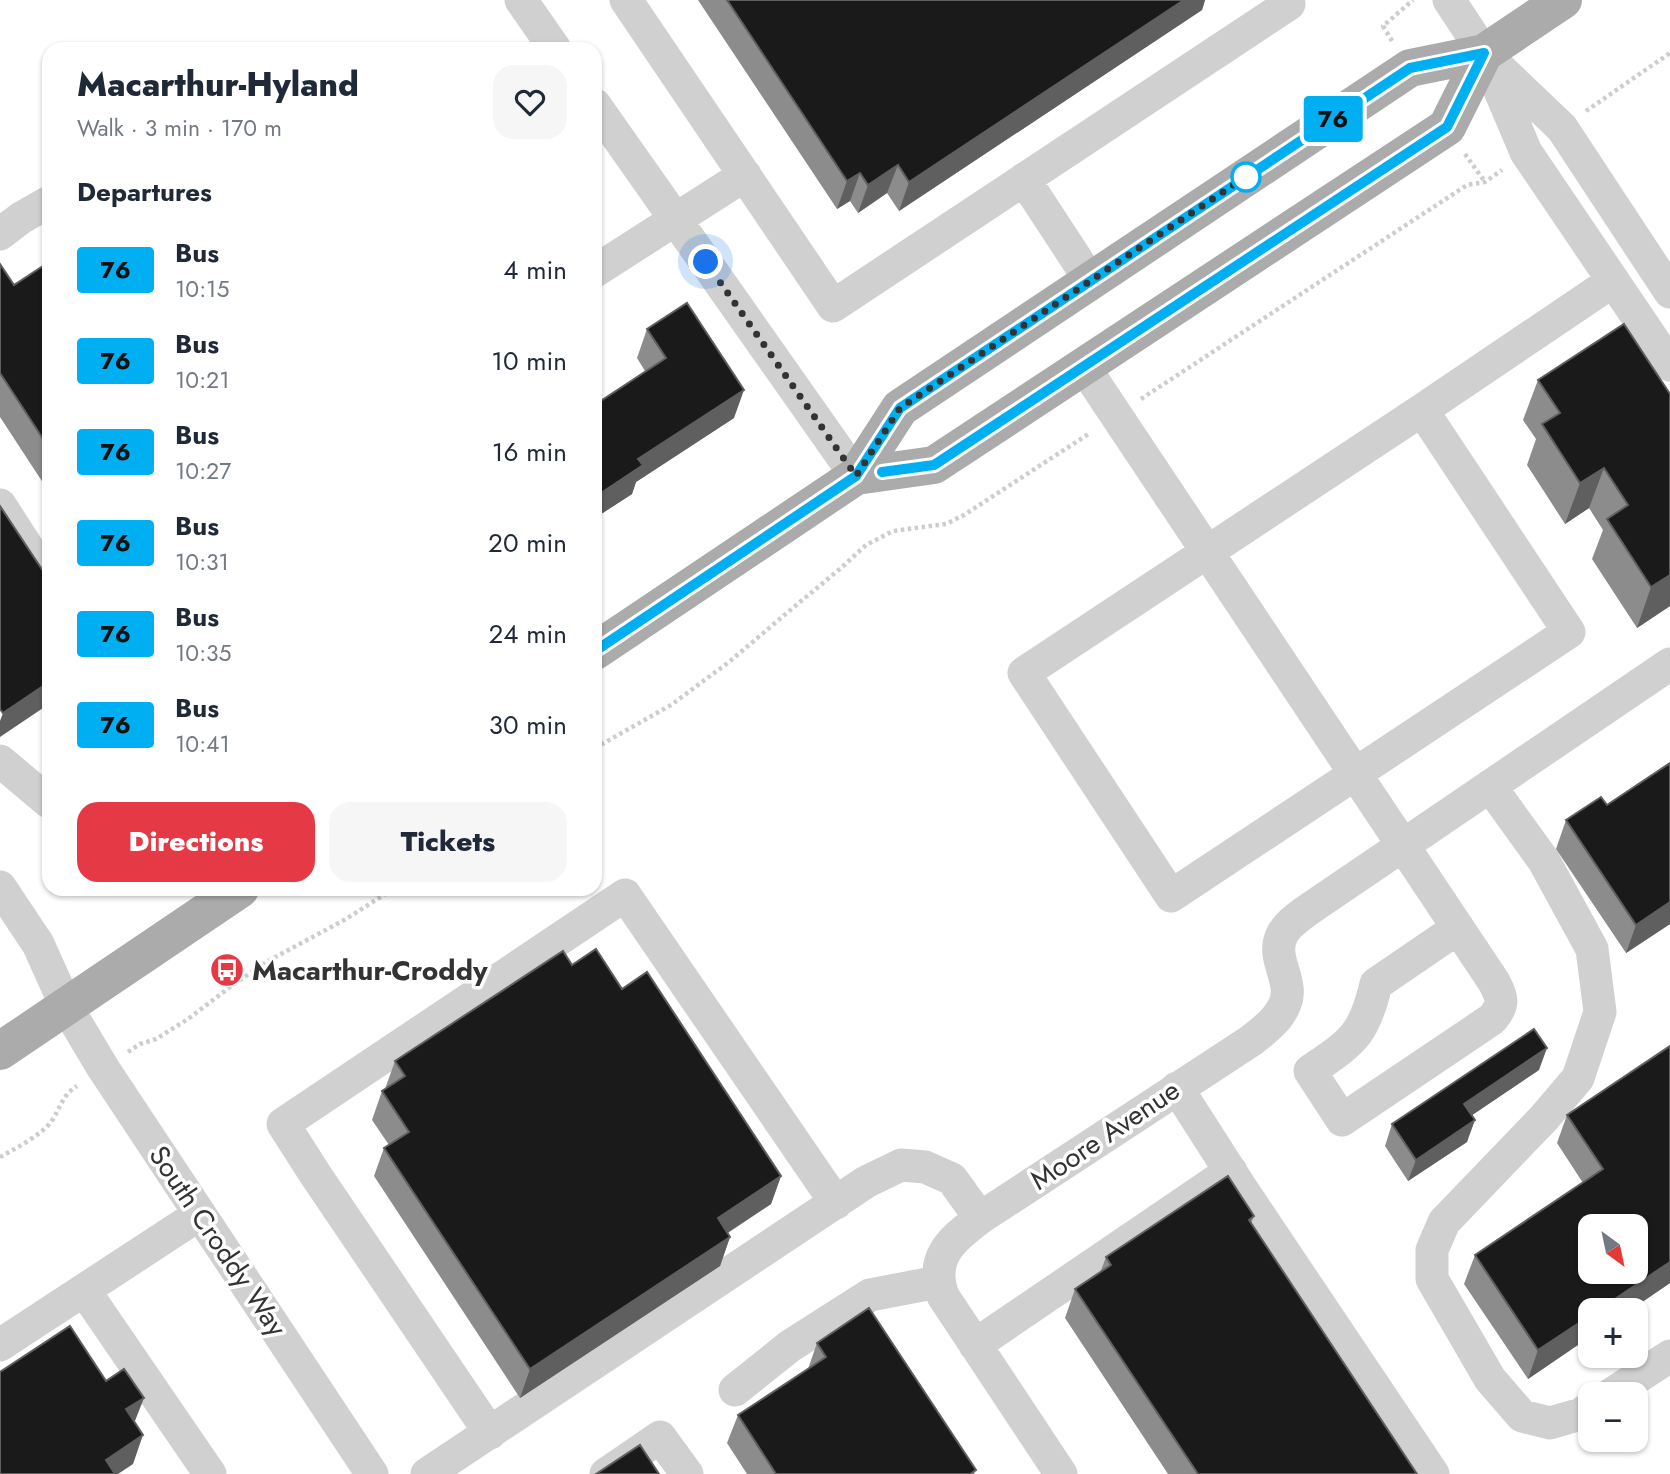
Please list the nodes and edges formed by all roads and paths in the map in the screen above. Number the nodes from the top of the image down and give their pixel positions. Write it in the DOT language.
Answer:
graph roads {
  1 [pos="521,0"];
  2 [pos="626,0"];
  3 [pos="1286,0"];
  4 [pos="1449,0"];
  5 [pos="1563,0"];
  6 [pos="550,42"];
  7 [pos="1484,53"];
  8 [pos="602,115"];
  9 [pos="745,175"];
  10 [pos="1024,179"];
  11 [pos="42,206"];
  12 [pos="676,220"];
  13 [pos="0,234"];
  14 [pos="602,264"];
  15 [pos="1090,280"];
  16 [pos="1613,281"];
  17 [pos="1670,290"];
  18 [pos="1670,365"];
  19 [pos="1084,367"];
  20 [pos="1422,410"];
  21 [pos="856,476"];
  22 [pos="0,505"];
  23 [pos="1207,551"];
  24 [pos="42,570"];
  25 [pos="602,646"];
  26 [pos="1670,664"];
  27 [pos="0,761"];
  28 [pos="1356,774"];
  29 [pos="1490,786"];
  30 [pos="42,796"];
  31 [pos="1403,845"];
  32 [pos="0,887"];
  33 [pos="228,896"];
  34 [pos="382,896"];
  35 [pos="1458,928"];
  36 [pos="66,1006"];
  37 [pos="0,1051"];
  38 [pos="103,1069"];
  39 [pos="1177,1088"];
  40 [pos="0,1157"];
  41 [pos="1231,1171"];
  42 [pos="836,1203"];
  43 [pos="200,1214"];
  44 [pos="980,1218"];
  45 [pos="940,1289"];
  46 [pos="83,1290"];
  47 [pos="0,1345"];
  48 [pos="975,1345"];
  49 [pos="1670,1356"];
  50 [pos="1630,1382"];
  51 [pos="735,1390"];
  52 [pos="1578,1415"];
  53 [pos="490,1433"];
  54 [pos="1047,1469"];
  55 [pos="210,1474"];
  56 [pos="372,1474"];
  57 [pos="427,1474"];
  58 [pos="606,1474"];
  59 [pos="687,1474"];
  60 [pos="1433,1474"];
  1 -- 6 [label="street"];
  2 -- 9 [label="street"];
  3 -- 10 [label="street"];
  4 -- 7 [label="street"];
  5 -- 7 [label="main road"];
  7 -- 15 [label="main road"];
  7 -- 16 [label="street"];
  7 -- 17 [label="street"];
  7 -- 19 [label="main road"];
  8 -- 12 [label="street"];
  9 -- 10 [label="street"];
  9 -- 12 [label="street"];
  10 -- 15 [label="street"];
  11 -- 13 [label="street"];
  12 -- 14 [label="street"];
  12 -- 21 [label="street"];
  15 -- 21 [label="main road"];
  16 -- 18 [label="street"];
  16 -- 20 [label="street"];
  19 -- 21 [label="main road"];
  19 -- 23 [label="street"];
  20 -- 23 [label="street"];
  20 -- 28 [label="street"];
  21 -- 25 [label="main road"];
  22 -- 24 [label="street"];
  23 -- 28 [label="street"];
  23 -- 28 [label="street"];
  26 -- 29 [label="street"];
  27 -- 30 [label="street"];
  28 -- 31 [label="street"];
  29 -- 31 [label="street"];
  29 -- 52 [label="street"];
  31 -- 35 [label="street"];
  31 -- 39 [label="street, Moore Avenue"];
  32 -- 36 [label="street, South Croddy Way"];
  33 -- 36 [label="main road"];
  34 -- 38 [label="path"];
  35 -- 35 [label="street"];
  36 -- 37 [label="main road"];
  36 -- 38 [label="street, South Croddy Way"];
  38 -- 40 [label="path"];
  38 -- 43 [label="street, South Croddy Way"];
  39 -- 41 [label="street"];
  39 -- 44 [label="street, Moore Avenue"];
  41 -- 48 [label="street"];
  41 -- 60 [label="street"];
  42 -- 44 [label="street"];
  42 -- 53 [label="street"];
  42 -- 53 [label="street"];
  43 -- 46 [label="street"];
  43 -- 56 [label="street, South Croddy Way"];
  44 -- 45 [label="street, Moore Avenue"];
  45 -- 48 [label="street"];
  45 -- 51 [label="street"];
  46 -- 47 [label="street"];
  46 -- 55 [label="street"];
  48 -- 54 [label="street"];
  49 -- 50 [label="street"];
  53 -- 57 [label="street"];
  58 -- 59 [label="street"];
}
